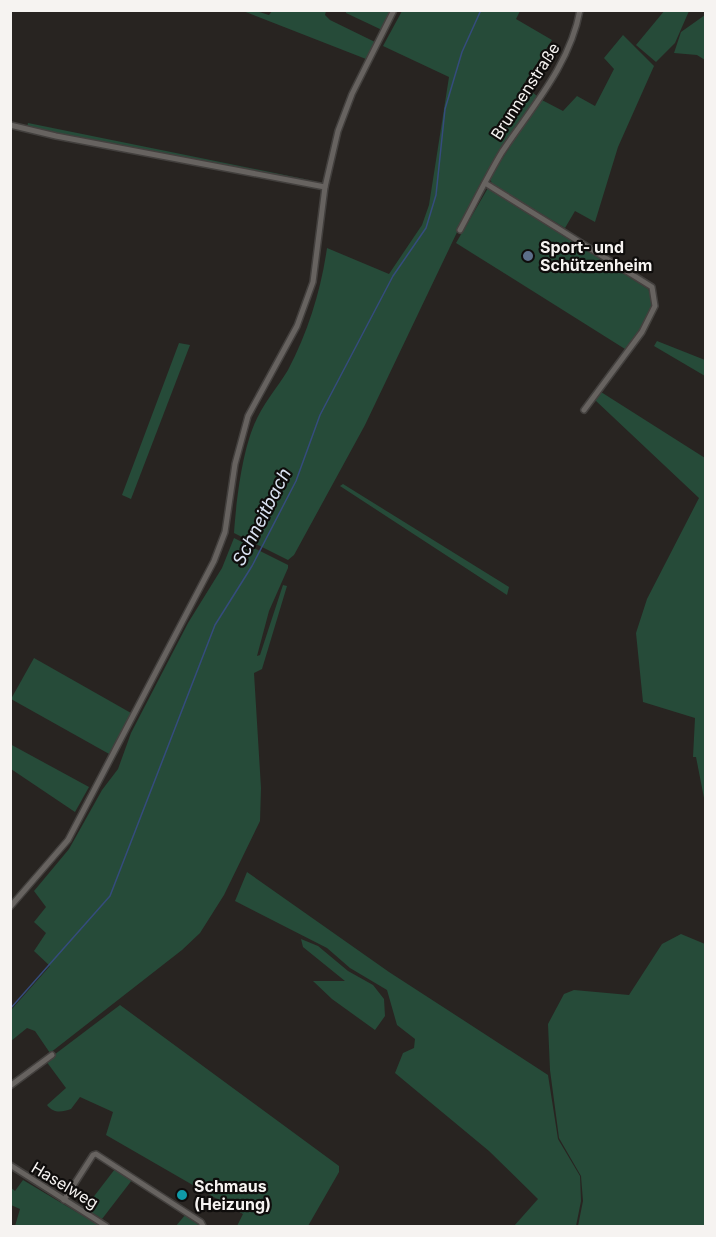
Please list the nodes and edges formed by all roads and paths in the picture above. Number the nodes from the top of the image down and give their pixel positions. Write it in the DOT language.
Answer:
graph roads {
  1 [pos="394,10"];
  2 [pos="580,10"];
  3 [pos="10,125"];
  4 [pos="485,183"];
  5 [pos="325,187"];
  6 [pos="460,230"];
  7 [pos="584,410"];
  8 [pos="10,907"];
  9 [pos="51,1055"];
  10 [pos="10,1086"];
  11 [pos="10,1165"];
  12 [pos="64,1200"];
  13 [pos="106,1227"];
  14 [pos="203,1227"];
  1 -- 5 [label="street"];
  2 -- 4 [label="street, Brunnenstraße"];
  3 -- 5 [label="street"];
  4 -- 6 [label="street, Brunnenstraße"];
  4 -- 7 [label="street"];
  5 -- 8 [label="street"];
  9 -- 10 [label="street"];
  11 -- 12 [label="street, Haselweg"];
  12 -- 13 [label="street, Haselweg"];
  12 -- 14 [label="street"];
}
